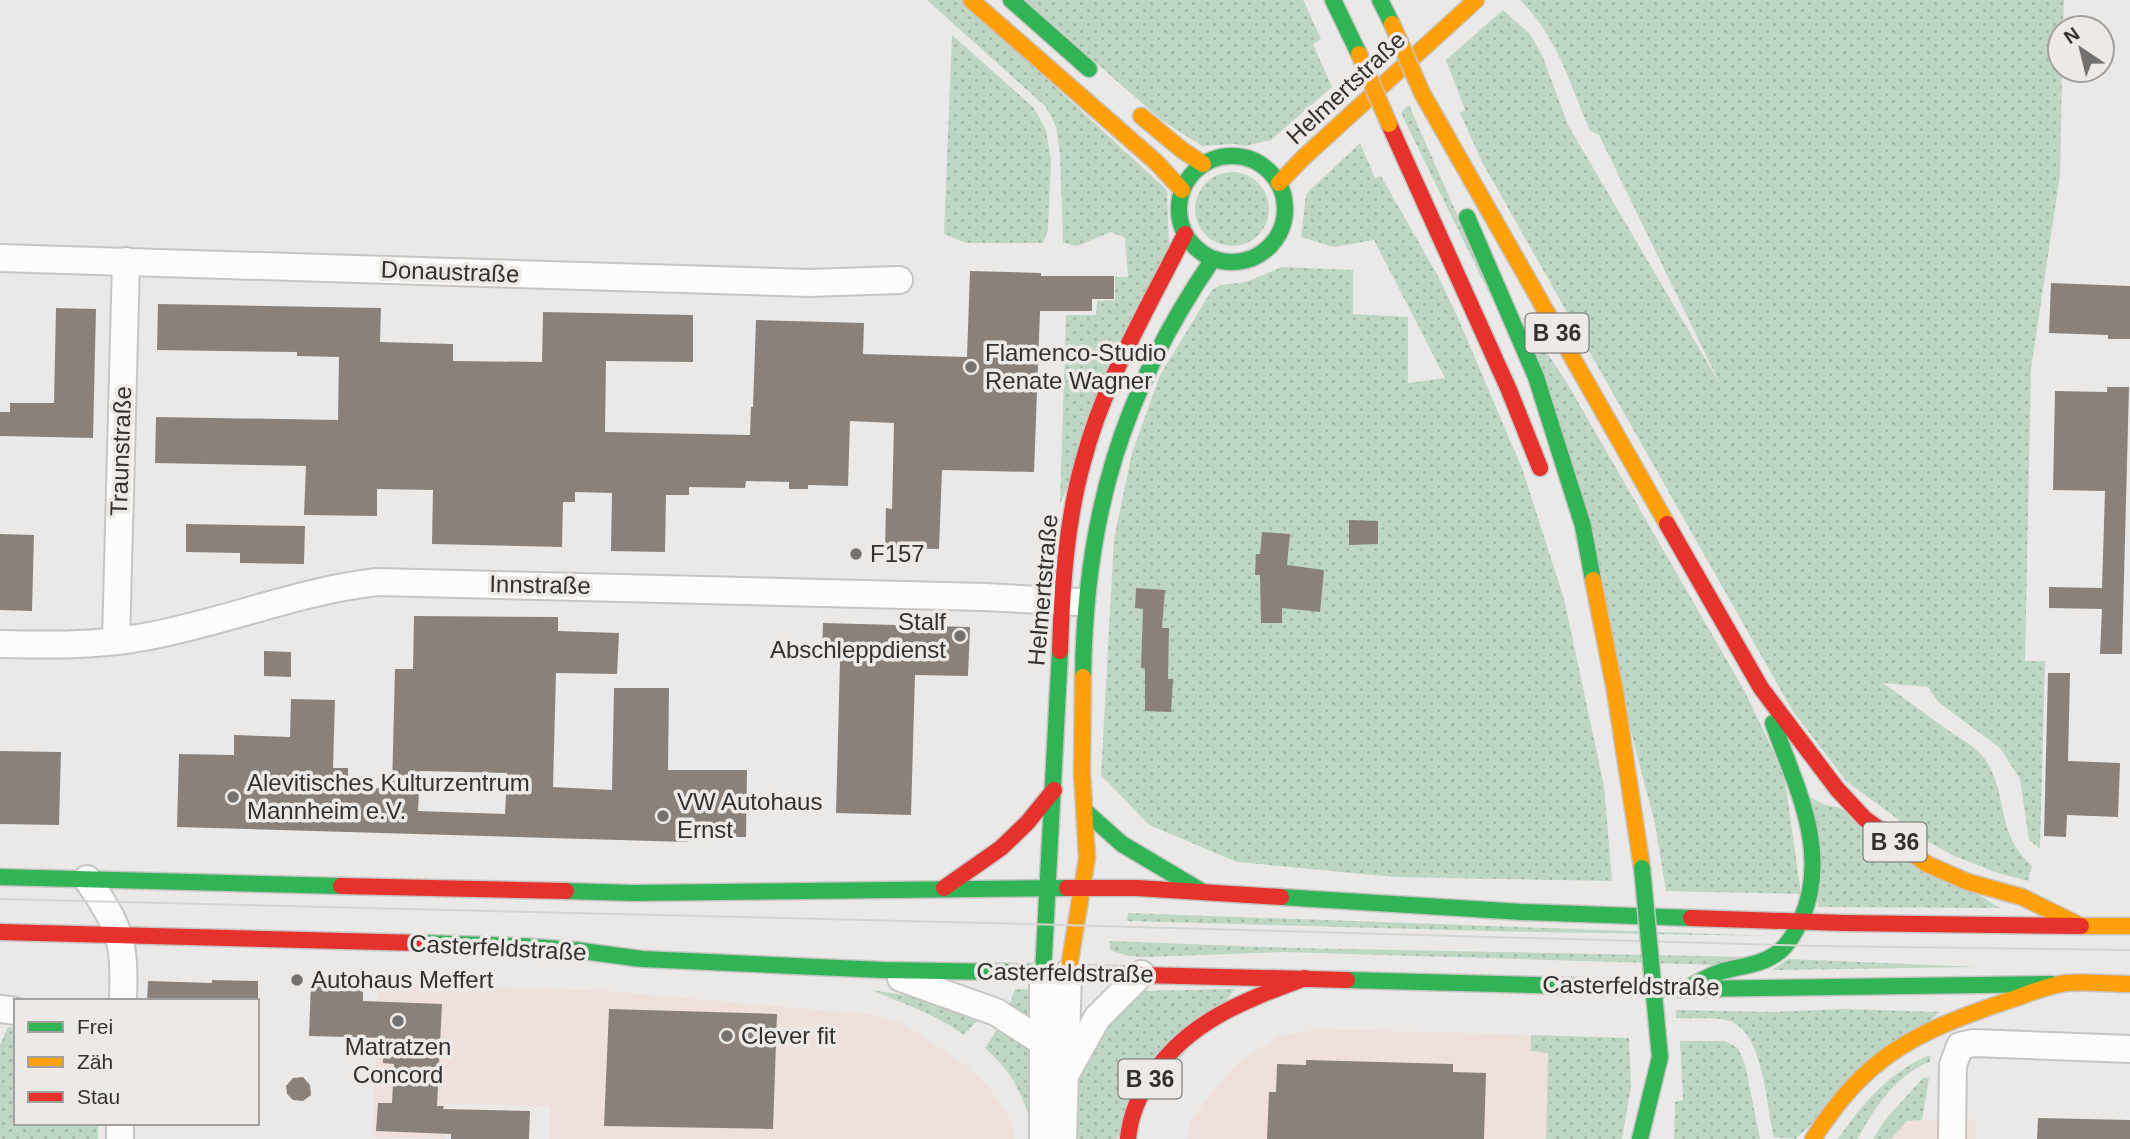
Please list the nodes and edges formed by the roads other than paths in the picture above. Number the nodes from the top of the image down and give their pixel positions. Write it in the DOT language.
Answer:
graph roads {
  1 [pos="971,0"];
  2 [pos="1011,0"];
  3 [pos="1333,0"];
  4 [pos="1380,0"];
  5 [pos="1476,0"];
  6 [pos="1416,26"];
  7 [pos="1356,78"];
  8 [pos="1100,79"];
  9 [pos="1422,93"];
  10 [pos="1131,107"];
  11 [pos="1203,164"];
  12 [pos="1452,178"];
  13 [pos="1279,183"];
  14 [pos="1182,190"];
  15 [pos="1461,202"];
  16 [pos="1185,234"];
  17 [pos="0,258"];
  18 [pos="1213,259"];
  19 [pos="126,261"];
  20 [pos="899,280"];
  21 [pos="1546,485"];
  22 [pos="1574,561"];
  23 [pos="1074,601"];
  24 [pos="1603,633"];
  25 [pos="116,641"];
  26 [pos="0,644"];
  27 [pos="1761,688"];
  28 [pos="1054,790"];
  29 [pos="1085,811"];
  30 [pos="0,877"];
  31 [pos="86,879"];
  32 [pos="944,888"];
  33 [pos="1050,888"];
  34 [pos="1082,888"];
  35 [pos="1200,891"];
  36 [pos="1800,922"];
  37 [pos="2081,926"];
  38 [pos="2130,926"];
  39 [pos="0,932"];
  40 [pos="120,936"];
  41 [pos="883,970"];
  42 [pos="1055,973"];
  43 [pos="1141,974"];
  44 [pos="1305,978"];
  45 [pos="2061,984"];
  46 [pos="2130,984"];
  47 [pos="1686,989"];
  48 [pos="123,999"];
  49 [pos="1041,1041"];
  50 [pos="2130,1049"];
  51 [pos="1659,1052"];
  52 [pos="1065,1076"];
  53 [pos="1661,1126"];
  54 [pos="1043,1139"];
  55 [pos="1063,1139"];
  56 [pos="1128,1139"];
  57 [pos="1640,1139"];
  58 [pos="1812,1139"];
  59 [pos="1952,1139"];
  1 -- 14 [label="main road"];
  2 -- 8 [label="main road"];
  3 -- 21 [label="main road, B 36, bridge"];
  4 -- 9 [label="main road, B 36, bridge"];
  5 -- 13 [label="main road, Helmertstraße"];
  6 -- 7 [label="main road, Helmertstraße"];
  9 -- 12 [label="main road, B 36"];
  9 -- 27 [label="main road, B 36"];
  10 -- 11 [label="main road"];
  11 -- 13 [label="main road, Helmertstraße"];
  11 -- 14 [label="main road"];
  13 -- 18 [label="main road"];
  14 -- 16 [label="main road"];
  15 -- 24 [label="main road, B 36"];
  16 -- 18 [label="main road"];
  16 -- 23 [label="main road, Helmertstraße"];
  17 -- 19 [label="street, Donaustraße"];
  18 -- 23 [label="main road, Helmertstraße"];
  19 -- 20 [label="street, Donaustraße"];
  19 -- 25 [label="street, Traunstraße"];
  22 -- 24 [label="main road, B 36"];
  23 -- 25 [label="street, Innstraße"];
  23 -- 28 [label="main road, Helmertstraße"];
  23 -- 29 [label="main road, Helmertstraße"];
  24 -- 51 [label="main road, B 36, bridge"];
  25 -- 26 [label="street, Innstraße"];
  27 -- 36 [label="main road, B 36"];
  27 -- 37 [label="main road, B 36"];
  28 -- 32 [label="main road"];
  28 -- 33 [label="main road, Helmertstraße"];
  29 -- 34 [label="main road, Helmertstraße"];
  29 -- 35 [label="main road"];
  30 -- 31 [label="main road"];
  31 -- 32 [label="main road"];
  31 -- 40 [label="street"];
  32 -- 33 [label="main road"];
  33 -- 34 [label="main road"];
  33 -- 42 [label="main road, Helmertstraße"];
  34 -- 35 [label="main road"];
  34 -- 42 [label="main road, Helmertstraße"];
  35 -- 36 [label="main road"];
  36 -- 37 [label="main road"];
  36 -- 47 [label="main road, B 36"];
  37 -- 38 [label="main road, B 36"];
  39 -- 40 [label="main road, Casterfeldstraße"];
  40 -- 41 [label="main road, Casterfeldstraße"];
  40 -- 48 [label="street"];
  41 -- 42 [label="main road, Casterfeldstraße"];
  41 -- 49 [label="street"];
  42 -- 43 [label="main road, Casterfeldstraße"];
  42 -- 49 [label="street"];
  42 -- 52 [label="street"];
  43 -- 44 [label="main road, Casterfeldstraße"];
  43 -- 52 [label="street"];
  44 -- 47 [label="main road, Casterfeldstraße / B 36"];
  44 -- 56 [label="main road, B 36"];
  45 -- 46 [label="main road, Casterfeldstraße / B 36"];
  45 -- 47 [label="main road, Casterfeldstraße / B 36"];
  45 -- 58 [label="main road"];
  49 -- 54 [label="street"];
  50 -- 59 [label="street"];
  51 -- 53 [label="main road"];
  51 -- 57 [label="main road"];
  52 -- 55 [label="street"];
}
